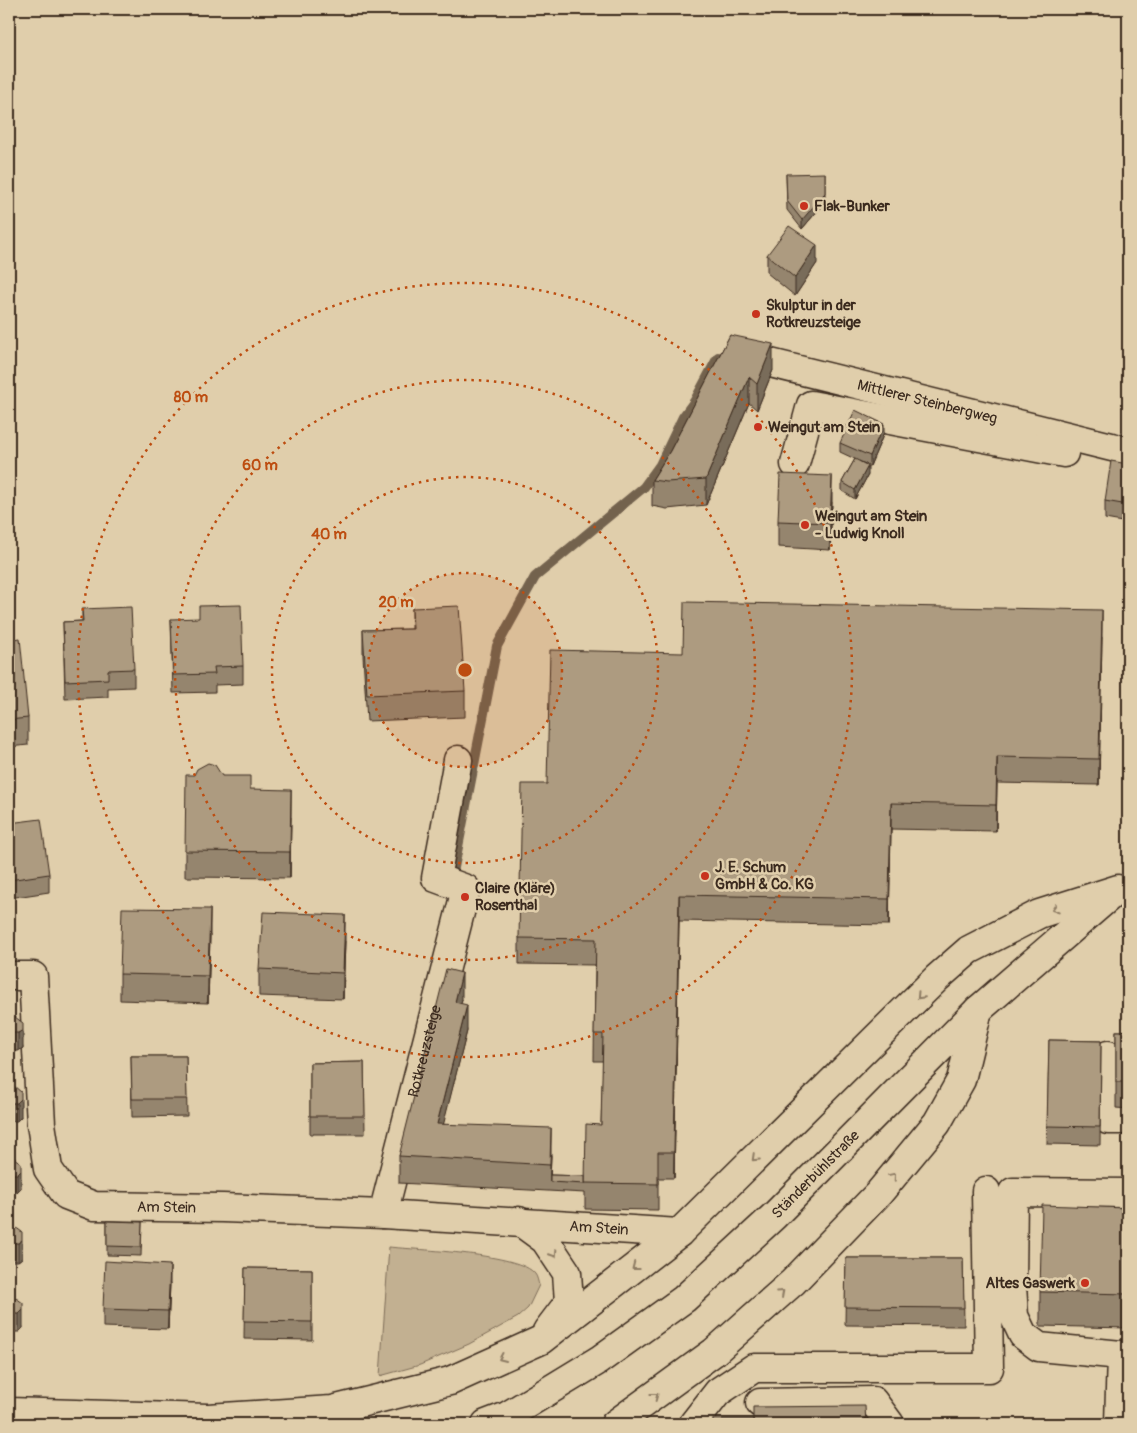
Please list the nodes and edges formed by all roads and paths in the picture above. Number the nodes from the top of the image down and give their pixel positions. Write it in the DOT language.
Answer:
graph roads {
  1 [pos="726,353"];
  2 [pos="1128,451"];
  3 [pos="1128,462"];
  4 [pos="795,464"];
  5 [pos="458,760"];
  6 [pos="1123,886"];
  7 [pos="9,976"];
  8 [pos="978,1010"];
  9 [pos="1108,1055"];
  10 [pos="1128,1120"];
  11 [pos="986,1191"];
  12 [pos="1128,1193"];
  13 [pos="383,1214"];
  14 [pos="519,1221"];
  15 [pos="679,1233"];
  16 [pos="541,1340"];
  17 [pos="760,1404"];
  18 [pos="9,1412"];
  19 [pos="332,1417"];
  20 [pos="496,1420"];
  21 [pos="615,1424"];
  22 [pos="694,1424"];
  23 [pos="890,1424"];
  24 [pos="1119,1424"];
  1 -- 2 [label="main road, Mittlerer Steinbergweg"];
  3 -- 4 [label="main road"];
  5 -- 13 [label="main road, Rotkreuzsteige"];
  6 -- 8 [label="main road, Ständerbühlstraße"];
  6 -- 15 [label="main road, one-way"];
  7 -- 13 [label="main road, Am Stein"];
  8 -- 20 [label="main road, Ständerbühlstraße"];
  21 -- 8 [label="main road, one-way"];
  9 -- 10 [label="main road"];
  11 -- 22 [label="main road"];
  12 -- 24 [label="main road"];
  13 -- 14 [label="main road, Am Stein"];
  14 -- 15 [label="main road, Am Stein"];
  14 -- 16 [label="main road, one-way"];
  15 -- 16 [label="main road, one-way"];
  16 -- 19 [label="main road, one-way"];
  17 -- 23 [label="main road"];
  18 -- 19 [label="main road"];
}
